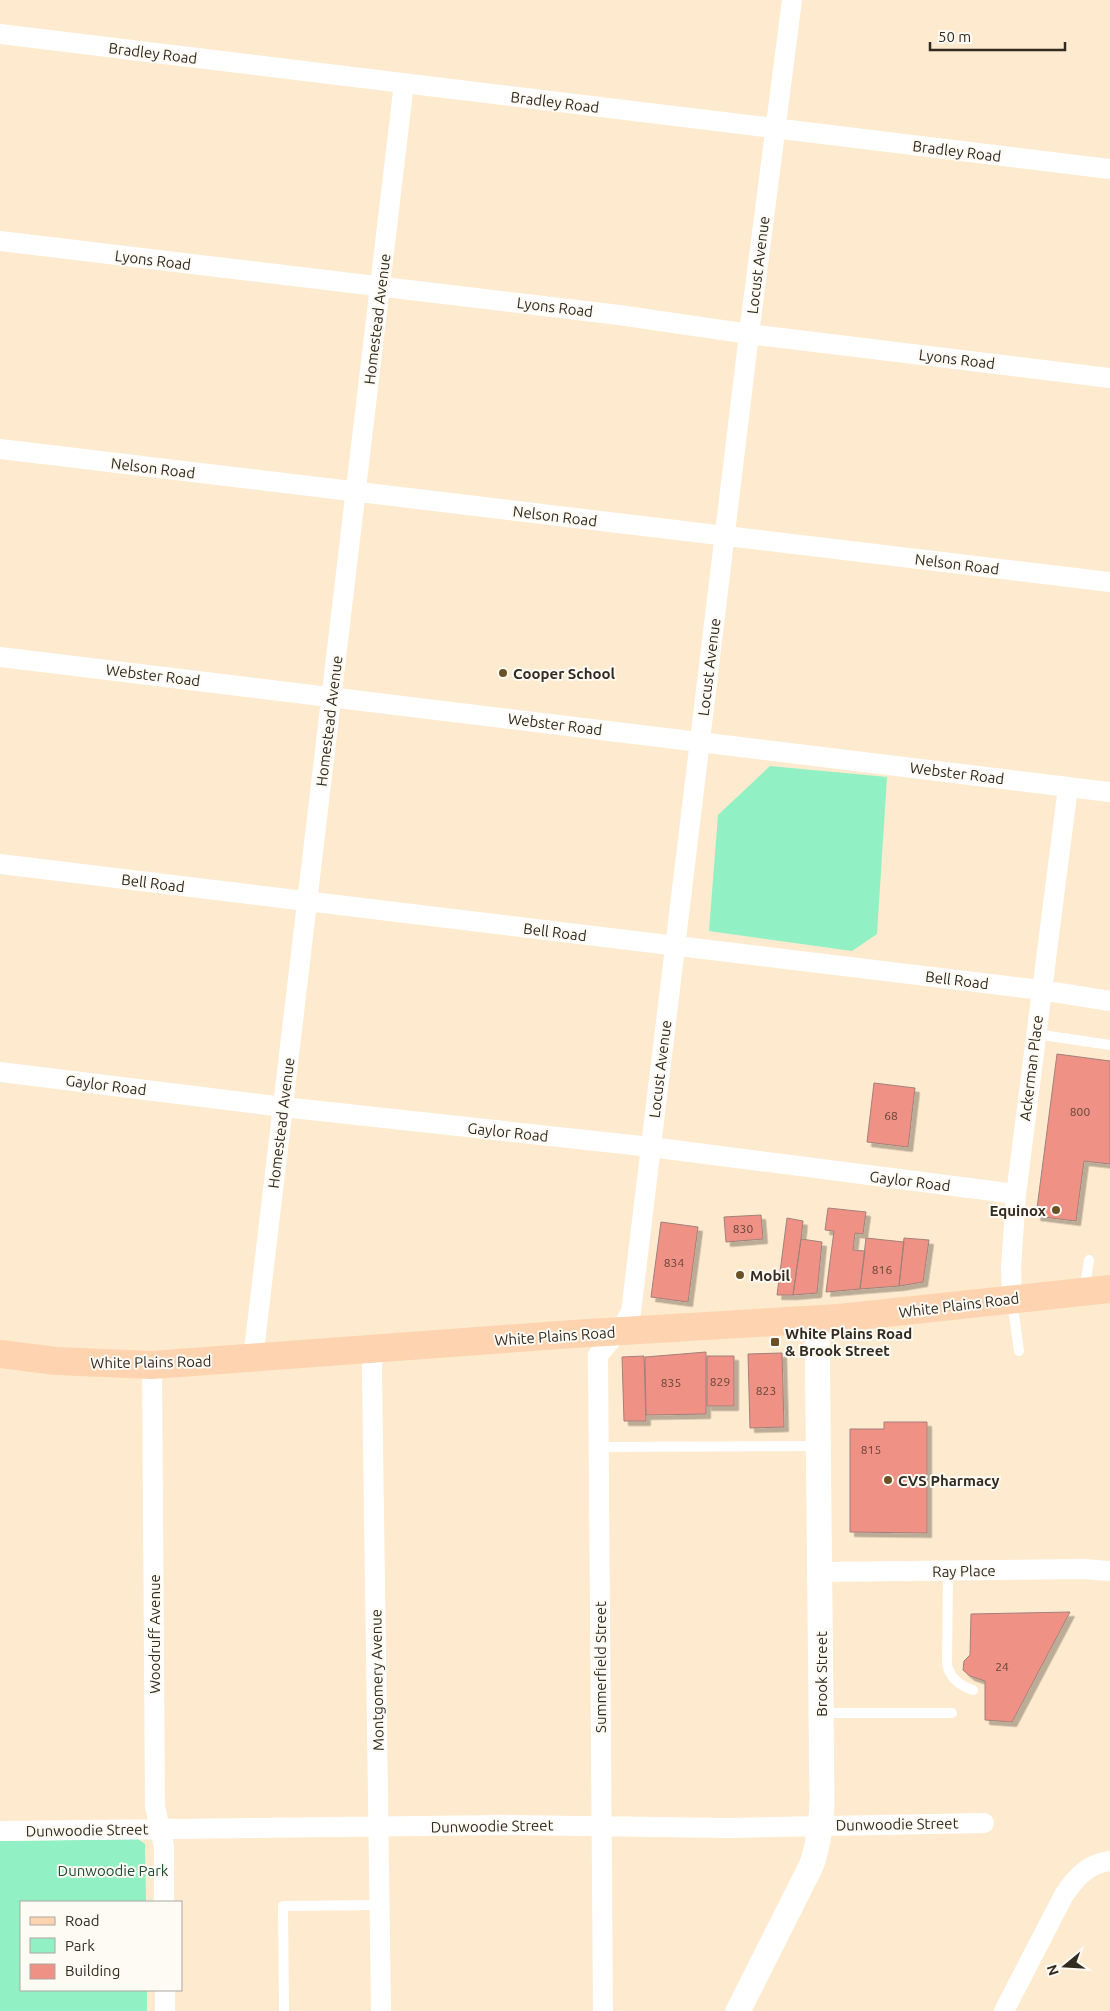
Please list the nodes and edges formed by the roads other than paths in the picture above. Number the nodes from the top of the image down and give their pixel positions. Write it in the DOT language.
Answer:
graph roads {
  1 [pos="792,0"];
  2 [pos="0,34"];
  3 [pos="404,83"];
  4 [pos="776,129"];
  5 [pos="1110,169"];
  6 [pos="0,241"];
  7 [pos="381,287"];
  8 [pos="749,334"];
  9 [pos="1110,378"];
  10 [pos="0,449"];
  11 [pos="357,493"];
  12 [pos="726,536"];
  13 [pos="1110,582"];
  14 [pos="0,657"];
  15 [pos="332,697"];
  16 [pos="700,742"];
  17 [pos="1068,787"];
  18 [pos="1110,792"];
  19 [pos="0,864"];
  20 [pos="308,902"];
  21 [pos="675,947"];
  22 [pos="1041,990"];
  23 [pos="1110,1000"];
  24 [pos="1036,1034"];
  25 [pos="1110,1044"];
  26 [pos="0,1072"];
  27 [pos="283,1106"];
  28 [pos="651,1147"];
  29 [pos="1016,1194"];
  30 [pos="1088,1260"];
  31 [pos="1097,1290"];
  32 [pos="1012,1299"];
  33 [pos="817,1319"];
  34 [pos="619,1331"];
  35 [pos="373,1350"];
  36 [pos="1019,1351"];
  37 [pos="0,1354"];
  38 [pos="253,1359"];
  39 [pos="152,1365"];
  40 [pos="818,1446"];
  41 [pos="599,1447"];
  42 [pos="948,1571"];
  43 [pos="1108,1571"];
  44 [pos="820,1572"];
  45 [pos="973,1690"];
  46 [pos="822,1713"];
  47 [pos="952,1713"];
  48 [pos="984,1823"];
  49 [pos="821,1825"];
  50 [pos="601,1826"];
  51 [pos="379,1828"];
  52 [pos="160,1829"];
  53 [pos="0,1831"];
  54 [pos="1110,1861"];
  55 [pos="164,1901"];
  56 [pos="380,1905"];
  57 [pos="165,1991"];
  58 [pos="165,2011"];
  59 [pos="284,2011"];
  60 [pos="381,2011"];
  61 [pos="603,2011"];
  62 [pos="738,2011"];
  63 [pos="1004,2011"];
  1 -- 4 [label="street, Locust Avenue"];
  2 -- 3 [label="street, Bradley Road"];
  3 -- 4 [label="street, Bradley Road"];
  3 -- 7 [label="street, Homestead Avenue"];
  4 -- 5 [label="street, Bradley Road"];
  4 -- 8 [label="street, Locust Avenue"];
  6 -- 7 [label="street, Lyons Road"];
  7 -- 8 [label="street, Lyons Road"];
  7 -- 11 [label="street, Homestead Avenue"];
  8 -- 9 [label="street, Lyons Road"];
  8 -- 12 [label="street, Locust Avenue"];
  10 -- 11 [label="street, Nelson Road"];
  11 -- 12 [label="street, Nelson Road"];
  11 -- 15 [label="street, Homestead Avenue"];
  12 -- 13 [label="street, Nelson Road"];
  12 -- 16 [label="street, Locust Avenue"];
  14 -- 15 [label="street, Webster Road"];
  15 -- 16 [label="street, Webster Road"];
  15 -- 20 [label="street, Homestead Avenue"];
  16 -- 17 [label="street, Webster Road"];
  16 -- 21 [label="street, Locust Avenue"];
  17 -- 18 [label="street, Webster Road"];
  17 -- 22 [label="street, Ackerman Place"];
  19 -- 20 [label="street, Bell Road"];
  20 -- 21 [label="street, Bell Road"];
  20 -- 27 [label="street, Homestead Avenue"];
  21 -- 22 [label="street, Bell Road"];
  21 -- 28 [label="street, Locust Avenue"];
  22 -- 23 [label="street, Bell Road"];
  22 -- 24 [label="street, Ackerman Place"];
  24 -- 25 [label="lane"];
  24 -- 29 [label="street, Ackerman Place"];
  26 -- 27 [label="street, Gaylor Road"];
  27 -- 28 [label="street, Gaylor Road"];
  27 -- 38 [label="street, Homestead Avenue"];
  28 -- 29 [label="street, Gaylor Road"];
  28 -- 34 [label="street, Locust Avenue"];
  29 -- 32 [label="street, Ackerman Place"];
  30 -- 31 [label="lane"];
  31 -- 32 [label="main road, White Plains Road"];
  32 -- 33 [label="main road, White Plains Road"];
  32 -- 36 [label="lane, Ackerman Place"];
  33 -- 34 [label="main road, White Plains Road"];
  33 -- 40 [label="street, Brook Street"];
  34 -- 35 [label="main road, White Plains Road"];
  34 -- 41 [label="street, Summerfield Street"];
  35 -- 38 [label="main road, White Plains Road"];
  35 -- 51 [label="street, Montgomery Avenue"];
  37 -- 39 [label="main road, White Plains Road"];
  38 -- 39 [label="main road, White Plains Road"];
  39 -- 52 [label="street, Woodruff Avenue"];
  40 -- 41 [label="lane"];
  40 -- 44 [label="street, Brook Street"];
  41 -- 50 [label="street, Summerfield Street"];
  42 -- 43 [label="street, Ray Place"];
  42 -- 44 [label="street, Ray Place"];
  42 -- 45 [label="lane"];
  44 -- 46 [label="street, Brook Street"];
  46 -- 47 [label="lane"];
  46 -- 49 [label="street, Brook Street"];
  48 -- 49 [label="street, Dunwoodie Street"];
  49 -- 50 [label="street, Dunwoodie Street"];
  49 -- 62 [label="street, Brook Street"];
  50 -- 51 [label="street, Dunwoodie Street"];
  50 -- 61 [label="street, Summerfield Street"];
  51 -- 52 [label="street, Dunwoodie Street"];
  51 -- 56 [label="street, Montgomery Avenue"];
  52 -- 53 [label="street, Dunwoodie Street"];
  52 -- 55 [label="street, Woodruff Avenue"];
  54 -- 63 [label="street"];
  56 -- 59 [label="lane"];
  56 -- 60 [label="street, Montgomery Avenue"];
  57 -- 58 [label="street"];
}
